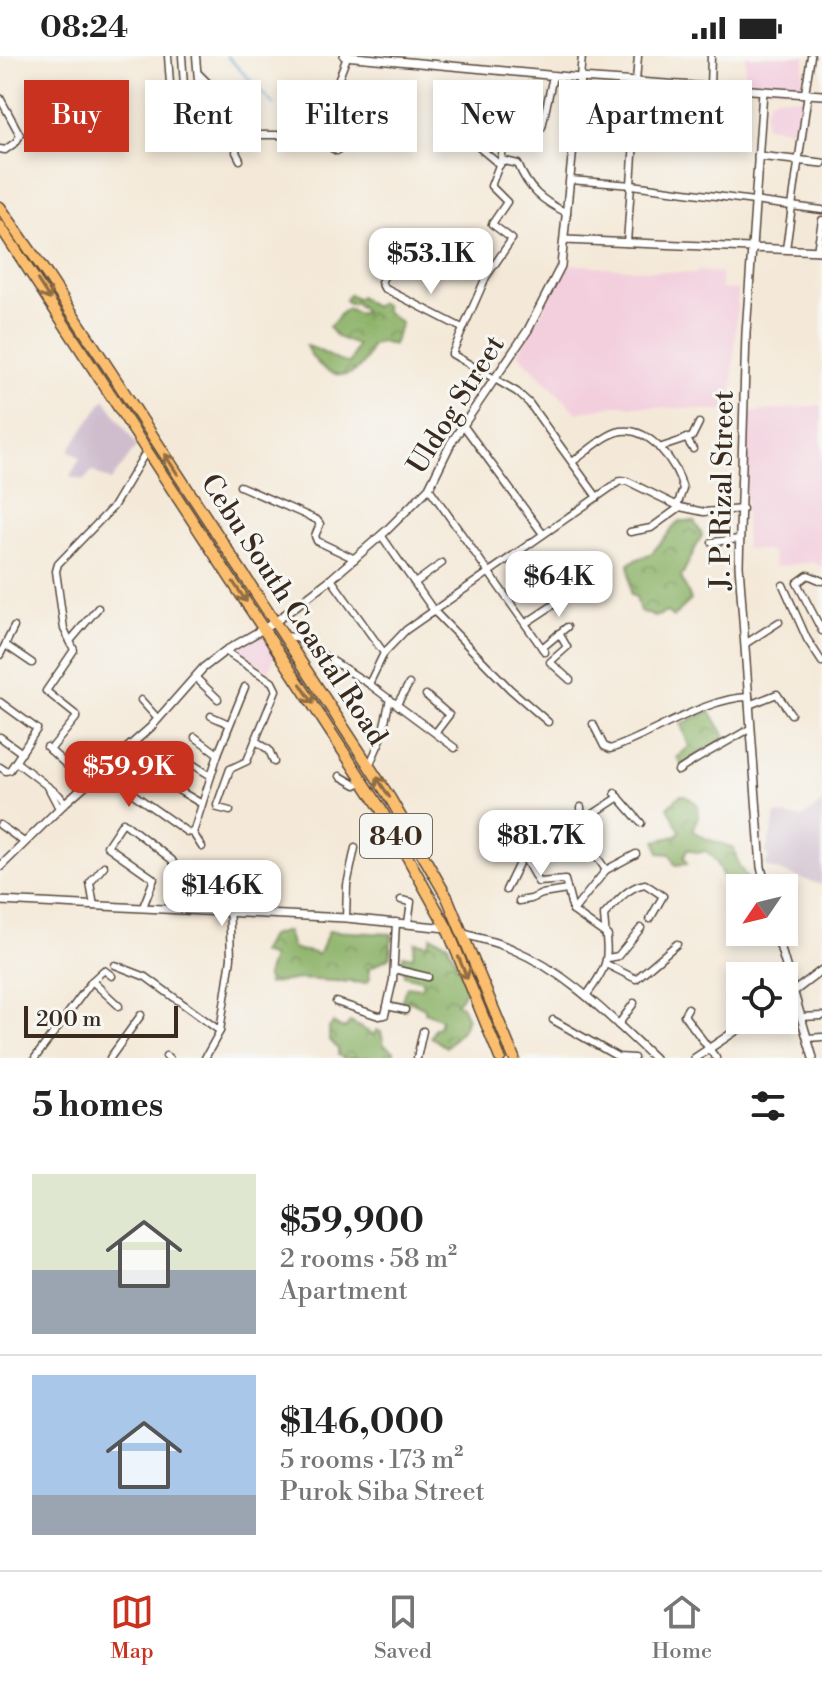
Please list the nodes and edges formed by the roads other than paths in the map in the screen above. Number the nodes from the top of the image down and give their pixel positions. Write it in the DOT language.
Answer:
graph roads {
  1 [pos="168,56"];
  2 [pos="182,56"];
  3 [pos="196,56"];
  4 [pos="443,56"];
  5 [pos="582,56"];
  6 [pos="638,56"];
  7 [pos="711,56"];
  8 [pos="811,56"];
  9 [pos="351,57"];
  10 [pos="442,66"];
  11 [pos="198,73"];
  12 [pos="553,76"];
  13 [pos="580,78"];
  14 [pos="170,80"];
  15 [pos="184,80"];
  16 [pos="198,80"];
  17 [pos="205,80"];
  18 [pos="339,80"];
  19 [pos="608,80"];
  20 [pos="637,80"];
  21 [pos="710,80"];
  22 [pos="752,90"];
  23 [pos="763,91"];
  24 [pos="806,93"];
  25 [pos="822,95"];
  26 [pos="0,98"];
  27 [pos="543,122"];
  28 [pos="0,149"];
  29 [pos="236,152"];
  30 [pos="487,152"];
  31 [pos="502,152"];
  32 [pos="574,152"];
  33 [pos="634,152"];
  34 [pos="758,156"];
  35 [pos="240,160"];
  36 [pos="798,160"];
  37 [pos="501,162"];
  38 [pos="822,163"];
  39 [pos="570,180"];
  40 [pos="632,185"];
  41 [pos="755,202"];
  42 [pos="0,207"];
  43 [pos="793,207"];
  44 [pos="822,210"];
  45 [pos="567,213"];
  46 [pos="822,220"];
  47 [pos="0,226"];
  48 [pos="565,240"];
  49 [pos="627,243"];
  50 [pos="752,249"];
  51 [pos="786,249"];
  52 [pos="819,251"];
  53 [pos="390,267"];
  54 [pos="462,328"];
  55 [pos="496,379"];
  56 [pos="699,423"];
  57 [pos="463,425"];
  58 [pos="686,438"];
  59 [pos="659,448"];
  60 [pos="693,449"];
  61 [pos="147,450"];
  62 [pos="572,462"];
  63 [pos="240,486"];
  64 [pos="429,488"];
  65 [pos="597,497"];
  66 [pos="678,506"];
  67 [pos="743,509"];
  68 [pos="630,532"];
  69 [pos="543,534"];
  70 [pos="381,535"];
  71 [pos="740,539"];
  72 [pos="712,542"];
  73 [pos="355,559"];
  74 [pos="442,563"];
  75 [pos="490,572"];
  76 [pos="331,579"];
  77 [pos="822,581"];
  78 [pos="415,583"];
  79 [pos="783,585"];
  80 [pos="576,590"];
  81 [pos="98,608"];
  82 [pos="434,611"];
  83 [pos="275,622"];
  84 [pos="779,622"];
  85 [pos="526,623"];
  86 [pos="14,627"];
  87 [pos="567,627"];
  88 [pos="265,629"];
  89 [pos="822,631"];
  90 [pos="559,633"];
  91 [pos="284,636"];
  92 [pos="70,641"];
  93 [pos="745,644"];
  94 [pos="7,646"];
  95 [pos="225,651"];
  96 [pos="384,653"];
  97 [pos="0,655"];
  98 [pos="822,662"];
  99 [pos="32,663"];
  100 [pos="195,677"];
  101 [pos="570,680"];
  102 [pos="369,684"];
  103 [pos="409,684"];
  104 [pos="245,687"];
  105 [pos="426,695"];
  106 [pos="218,699"];
  107 [pos="141,700"];
  108 [pos="394,701"];
  109 [pos="749,701"];
  110 [pos="3,704"];
  111 [pos="0,713"];
  112 [pos="791,714"];
  113 [pos="211,716"];
  114 [pos="158,719"];
  115 [pos="548,722"];
  116 [pos="229,724"];
  117 [pos="593,724"];
  118 [pos="751,728"];
  119 [pos="436,732"];
  120 [pos="0,737"];
  121 [pos="195,737"];
  122 [pos="256,741"];
  123 [pos="455,748"];
  124 [pos="22,753"];
  125 [pos="218,754"];
  126 [pos="183,758"];
  127 [pos="16,762"];
  128 [pos="274,762"];
  129 [pos="369,766"];
  130 [pos="0,767"];
  131 [pos="105,767"];
  132 [pos="678,771"];
  133 [pos="211,776"];
  134 [pos="340,776"];
  135 [pos="363,781"];
  136 [pos="87,784"];
  137 [pos="168,784"];
  138 [pos="202,804"];
  139 [pos="62,806"];
  140 [pos="581,807"];
  141 [pos="230,811"];
  142 [pos="581,822"];
  143 [pos="641,823"];
  144 [pos="0,825"];
  145 [pos="193,833"];
  146 [pos="24,842"];
  147 [pos="202,847"];
  148 [pos="355,848"];
  149 [pos="636,854"];
  150 [pos="1,865"];
  151 [pos="104,866"];
  152 [pos="606,870"];
  153 [pos="763,874"];
  154 [pos="506,890"];
  155 [pos="567,890"];
  156 [pos="401,900"];
  157 [pos="0,901"];
  158 [pos="229,901"];
  159 [pos="519,901"];
  160 [pos="94,906"];
  161 [pos="143,907"];
  162 [pos="182,910"];
  163 [pos="573,911"];
  164 [pos="231,913"];
  165 [pos="346,918"];
  166 [pos="650,919"];
  167 [pos="396,922"];
  168 [pos="408,923"];
  169 [pos="447,928"];
  170 [pos="641,928"];
  171 [pos="465,934"];
  172 [pos="608,936"];
  173 [pos="677,944"];
  174 [pos="607,961"];
  175 [pos="115,965"];
  176 [pos="394,969"];
  177 [pos="822,970"];
  178 [pos="112,976"];
  179 [pos="428,977"];
  180 [pos="92,981"];
  181 [pos="798,989"];
  182 [pos="586,996"];
  183 [pos="336,1002"];
  184 [pos="634,1003"];
  185 [pos="119,1006"];
  186 [pos="387,1006"];
  187 [pos="798,1006"];
  188 [pos="688,1008"];
  189 [pos="405,1010"];
  190 [pos="141,1015"];
  191 [pos="822,1016"];
  192 [pos="801,1017"];
  193 [pos="553,1020"];
  194 [pos="618,1025"];
  195 [pos="220,1031"];
  196 [pos="423,1031"];
  197 [pos="730,1034"];
  198 [pos="822,1037"];
  199 [pos="807,1038"];
  200 [pos="709,1048"];
  201 [pos="35,1058"];
  202 [pos="110,1058"];
  203 [pos="205,1058"];
  204 [pos="417,1058"];
  205 [pos="500,1058"];
  206 [pos="514,1058"];
  207 [pos="634,1058"];
  208 [pos="654,1058"];
  209 [pos="695,1058"];
  210 [pos="716,1058"];
  211 [pos="813,1058"];
  1 -- 14 [label="street"];
  2 -- 15 [label="street"];
  3 -- 11 [label="street"];
  4 -- 10 [label="street"];
  5 -- 13 [label="street, Uldog Street"];
  6 -- 20 [label="street"];
  7 -- 21 [label="street"];
  8 -- 24 [label="street"];
  9 -- 10 [label="street"];
  9 -- 18 [label="street"];
  10 -- 12 [label="street"];
  11 -- 16 [label="street"];
  11 -- 17 [label="street"];
  12 -- 13 [label="street"];
  12 -- 27 [label="street"];
  13 -- 19 [label="street"];
  22 -- 23 [label="street"];
  23 -- 24 [label="street"];
  23 -- 34 [label="street, J. P. Rizal Street"];
  24 -- 25 [label="street"];
  24 -- 36 [label="street"];
  26 -- 28 [label="street"];
  29 -- 35 [label="street"];
  30 -- 37 [label="street"];
  31 -- 37 [label="street"];
  32 -- 39 [label="street, Uldog Street"];
  33 -- 40 [label="street"];
  34 -- 36 [label="street"];
  34 -- 41 [label="street, J. P. Rizal Street"];
  36 -- 38 [label="street"];
  36 -- 43 [label="street"];
  37 -- 45 [label="street"];
  37 -- 54 [label="street"];
  39 -- 40 [label="street"];
  39 -- 45 [label="street, Uldog Street"];
  40 -- 41 [label="street"];
  40 -- 49 [label="street"];
  41 -- 43 [label="street"];
  41 -- 50 [label="street, J. P. Rizal Street"];
  83 -- 42 [label="highway, Cebu South Coastal Road / 840, one-way"];
  43 -- 44 [label="street"];
  43 -- 51 [label="street"];
  45 -- 48 [label="street, Uldog Street"];
  46 -- 52 [label="street"];
  47 -- 61 [label="highway, Cebu South Coastal Road / 840, one-way"];
  48 -- 49 [label="street"];
  48 -- 55 [label="street, Uldog Street"];
  49 -- 50 [label="street"];
  50 -- 51 [label="street"];
  50 -- 67 [label="street, J. P. Rizal Street"];
  51 -- 52 [label="street"];
  53 -- 54 [label="street"];
  54 -- 55 [label="street"];
  55 -- 57 [label="street, Uldog Street"];
  55 -- 62 [label="street"];
  56 -- 58 [label="street"];
  57 -- 64 [label="street, Uldog Street"];
  57 -- 69 [label="street"];
  58 -- 59 [label="street"];
  58 -- 60 [label="street"];
  59 -- 62 [label="street"];
  59 -- 66 [label="street"];
  61 -- 88 [label="highway, Cebu South Coastal Road / 840, one-way"];
  61 -- 92 [label="street"];
  62 -- 65 [label="street"];
  63 -- 73 [label="street"];
  64 -- 70 [label="street, Uldog Street"];
  64 -- 75 [label="street"];
  65 -- 66 [label="street"];
  65 -- 69 [label="street"];
  66 -- 67 [label="street"];
  66 -- 68 [label="street"];
  67 -- 71 [label="street, J. P. Rizal Street"];
  69 -- 75 [label="street"];
  70 -- 73 [label="street, Uldog Street"];
  70 -- 78 [label="street"];
  71 -- 72 [label="street"];
  71 -- 93 [label="street, J. P. Rizal Street"];
  73 -- 76 [label="street, Uldog Street"];
  74 -- 78 [label="street"];
  75 -- 82 [label="street"];
  75 -- 85 [label="street"];
  76 -- 83 [label="street, Uldog Street"];
  76 -- 96 [label="street"];
  77 -- 89 [label="street"];
  78 -- 82 [label="street"];
  79 -- 98 [label="street"];
  80 -- 85 [label="street"];
  81 -- 92 [label="street"];
  82 -- 96 [label="street"];
  82 -- 115 [label="street"];
  83 -- 88 [label="street, Uldog Street"];
  83 -- 91 [label="highway, Cebu South Coastal Road / 840"];
  84 -- 93 [label="street"];
  85 -- 90 [label="street"];
  86 -- 94 [label="street"];
  87 -- 90 [label="street"];
  88 -- 95 [label="street"];
  88 -- 135 [label="highway, Cebu South Coastal Road / 840, one-way"];
  90 -- 101 [label="street"];
  91 -- 102 [label="street"];
  91 -- 129 [label="highway, Cebu South Coastal Road / 840"];
  92 -- 136 [label="street"];
  93 -- 109 [label="street, J. P. Rizal Street"];
  94 -- 97 [label="street"];
  94 -- 99 [label="street"];
  95 -- 100 [label="street"];
  95 -- 122 [label="street"];
  96 -- 102 [label="street"];
  100 -- 106 [label="street"];
  100 -- 114 [label="street"];
  102 -- 108 [label="street"];
  103 -- 108 [label="street"];
  104 -- 116 [label="street"];
  105 -- 119 [label="street"];
  107 -- 114 [label="street"];
  108 -- 119 [label="street"];
  108 -- 129 [label="street"];
  109 -- 112 [label="street"];
  109 -- 117 [label="street"];
  109 -- 118 [label="street, J. P. Rizal Street"];
  110 -- 111 [label="street"];
  110 -- 124 [label="street"];
  113 -- 116 [label="street"];
  114 -- 131 [label="street"];
  116 -- 125 [label="street"];
  118 -- 132 [label="street"];
  118 -- 153 [label="street, J. P. Rizal Street"];
  119 -- 123 [label="street"];
  120 -- 124 [label="street"];
  121 -- 125 [label="street"];
  122 -- 128 [label="street"];
  122 -- 141 [label="street"];
  124 -- 127 [label="street"];
  125 -- 133 [label="street"];
  126 -- 133 [label="street"];
  127 -- 130 [label="street"];
  127 -- 139 [label="street"];
  171 -- 129 [label="highway, Cebu South Coastal Road / 840, one-way"];
  131 -- 136 [label="street"];
  131 -- 145 [label="street"];
  133 -- 138 [label="street"];
  134 -- 135 [label="street"];
  135 -- 169 [label="highway, Cebu South Coastal Road / 840"];
  136 -- 139 [label="street"];
  137 -- 138 [label="street"];
  138 -- 145 [label="street"];
  139 -- 146 [label="street"];
  140 -- 142 [label="street"];
  142 -- 143 [label="street"];
  142 -- 152 [label="street"];
  144 -- 146 [label="street"];
  145 -- 147 [label="street"];
  146 -- 150 [label="street"];
  148 -- 165 [label="street"];
  149 -- 152 [label="street"];
  151 -- 160 [label="street"];
  152 -- 163 [label="street"];
  154 -- 155 [label="street"];
  155 -- 159 [label="street"];
  155 -- 163 [label="street"];
  156 -- 168 [label="street"];
  157 -- 160 [label="street"];
  158 -- 164 [label="street"];
  160 -- 161 [label="street"];
  161 -- 162 [label="street"];
  161 -- 162 [label="street"];
  162 -- 164 [label="street"];
  163 -- 172 [label="street"];
  164 -- 165 [label="street"];
  164 -- 195 [label="street"];
  165 -- 167 [label="street"];
  166 -- 172 [label="street"];
  167 -- 168 [label="street"];
  167 -- 176 [label="street"];
  168 -- 169 [label="street"];
  169 -- 205 [label="highway, Cebu South Coastal Road / 840, one-way"];
  170 -- 174 [label="street"];
  171 -- 182 [label="street"];
  171 -- 206 [label="highway, Cebu South Coastal Road / 840"];
  172 -- 174 [label="street"];
  173 -- 174 [label="street"];
  174 -- 182 [label="street"];
  175 -- 195 [label="street"];
  176 -- 179 [label="street"];
  176 -- 186 [label="street"];
  177 -- 181 [label="street"];
  178 -- 180 [label="street"];
  180 -- 185 [label="street"];
  180 -- 201 [label="street"];
  182 -- 194 [label="street"];
  183 -- 186 [label="street"];
  184 -- 194 [label="street"];
  186 -- 189 [label="street"];
  187 -- 192 [label="street"];
  188 -- 200 [label="street"];
  190 -- 202 [label="street"];
  191 -- 192 [label="street"];
  192 -- 199 [label="street"];
  193 -- 207 [label="street"];
  194 -- 208 [label="street"];
  195 -- 203 [label="street"];
  196 -- 204 [label="street"];
  197 -- 200 [label="street"];
  198 -- 199 [label="street"];
  199 -- 211 [label="street"];
  200 -- 209 [label="street"];
  200 -- 210 [label="street"];
}
